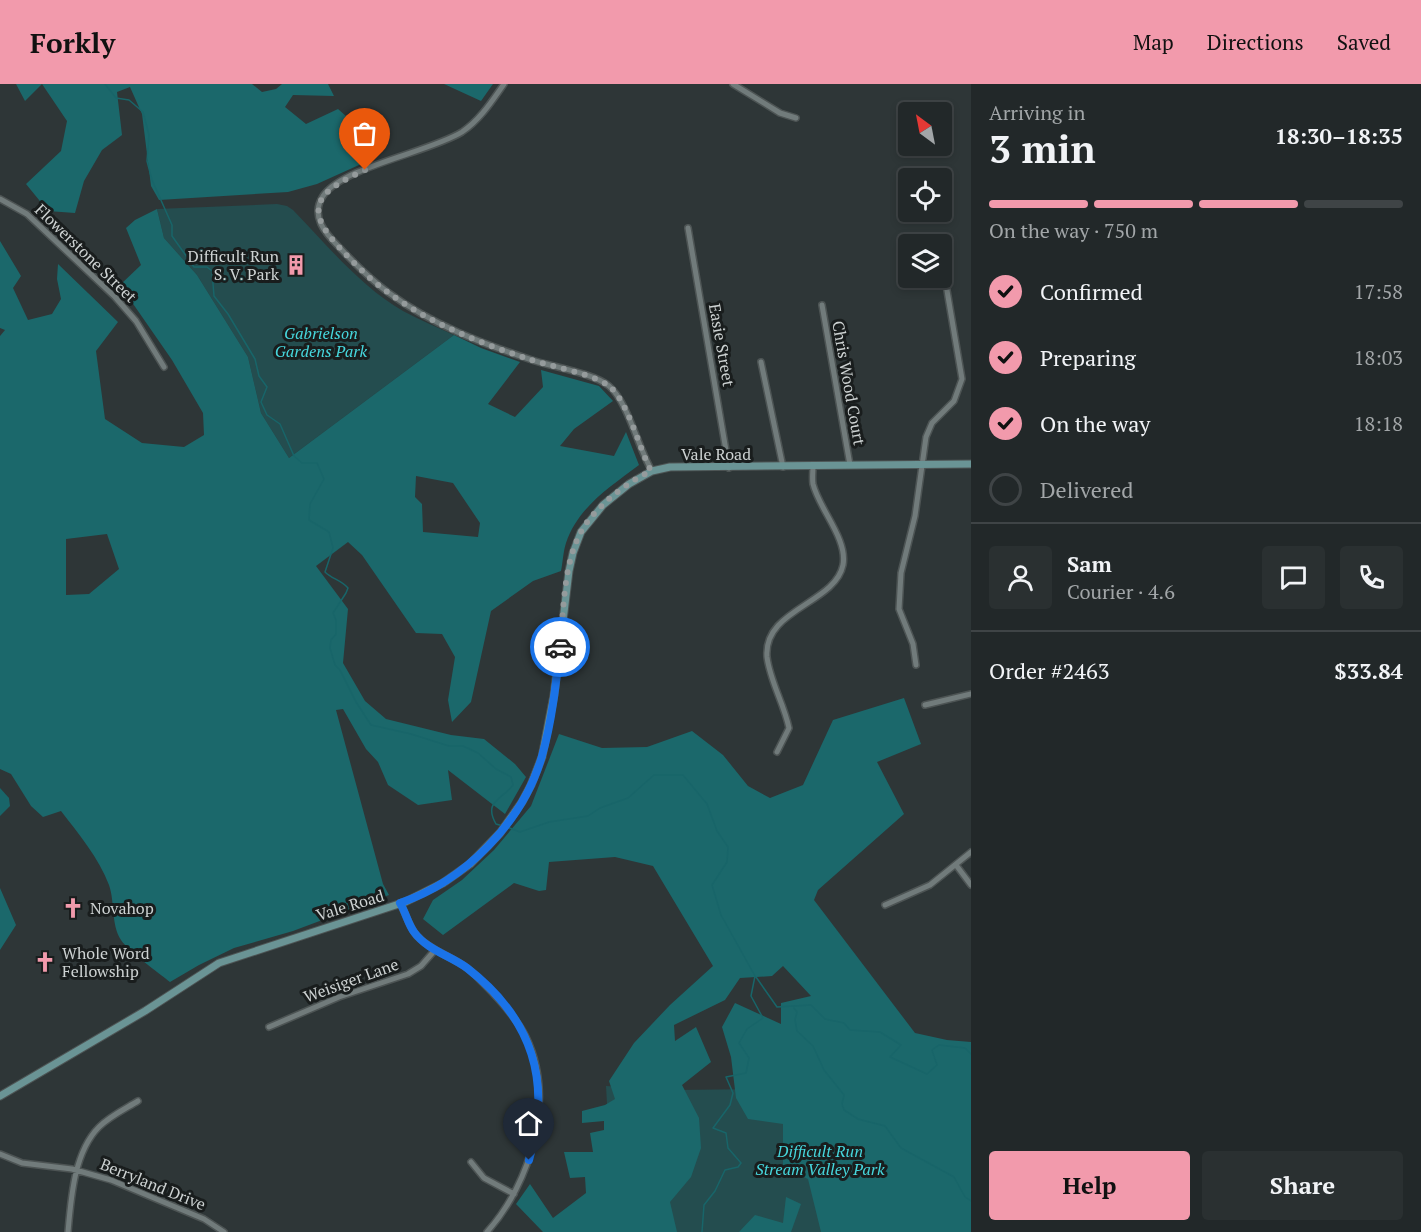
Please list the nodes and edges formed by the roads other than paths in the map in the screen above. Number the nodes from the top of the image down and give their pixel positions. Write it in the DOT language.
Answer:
graph roads {
  1 [pos="504,84"];
  2 [pos="733,84"];
  3 [pos="796,118"];
  4 [pos="0,199"];
  5 [pos="688,228"];
  6 [pos="947,288"];
  7 [pos="822,304"];
  8 [pos="761,362"];
  9 [pos="164,367"];
  10 [pos="923,464"];
  11 [pos="971,464"];
  12 [pos="850,465"];
  13 [pos="783,466"];
  14 [pos="813,466"];
  15 [pos="729,468"];
  16 [pos="651,471"];
  17 [pos="916,665"];
  18 [pos="971,694"];
  19 [pos="926,705"];
  20 [pos="777,752"];
  21 [pos="971,852"];
  22 [pos="956,865"];
  23 [pos="971,885"];
  24 [pos="400,903"];
  25 [pos="885,905"];
  26 [pos="435,950"];
  27 [pos="269,1027"];
  28 [pos="0,1096"];
  29 [pos="138,1101"];
  30 [pos="0,1154"];
  31 [pos="471,1162"];
  32 [pos="78,1170"];
  33 [pos="514,1194"];
  34 [pos="68,1232"];
  35 [pos="224,1232"];
  36 [pos="488,1232"];
  1 -- 16 [label="street"];
  2 -- 3 [label="street"];
  4 -- 9 [label="street, Flowerstone Street"];
  5 -- 15 [label="street, Easie Street"];
  6 -- 10 [label="street"];
  7 -- 12 [label="street, Chris Wood Court"];
  8 -- 13 [label="street"];
  10 -- 11 [label="main road, Vale Road"];
  10 -- 12 [label="main road, Vale Road"];
  10 -- 17 [label="street"];
  12 -- 14 [label="main road, Vale Road"];
  13 -- 14 [label="main road, Vale Road"];
  13 -- 15 [label="main road, Vale Road"];
  14 -- 20 [label="street"];
  15 -- 16 [label="main road, Vale Road"];
  16 -- 24 [label="main road, Vale Road"];
  18 -- 19 [label="street"];
  21 -- 22 [label="street"];
  22 -- 23 [label="street"];
  22 -- 25 [label="street"];
  24 -- 26 [label="street"];
  24 -- 28 [label="main road, Vale Road"];
  26 -- 27 [label="street, Weisiger Lane"];
  26 -- 33 [label="street"];
  29 -- 32 [label="street"];
  30 -- 32 [label="street, Berryland Drive"];
  31 -- 33 [label="street"];
  32 -- 34 [label="street"];
  32 -- 35 [label="street, Berryland Drive"];
  33 -- 36 [label="street"];
}
